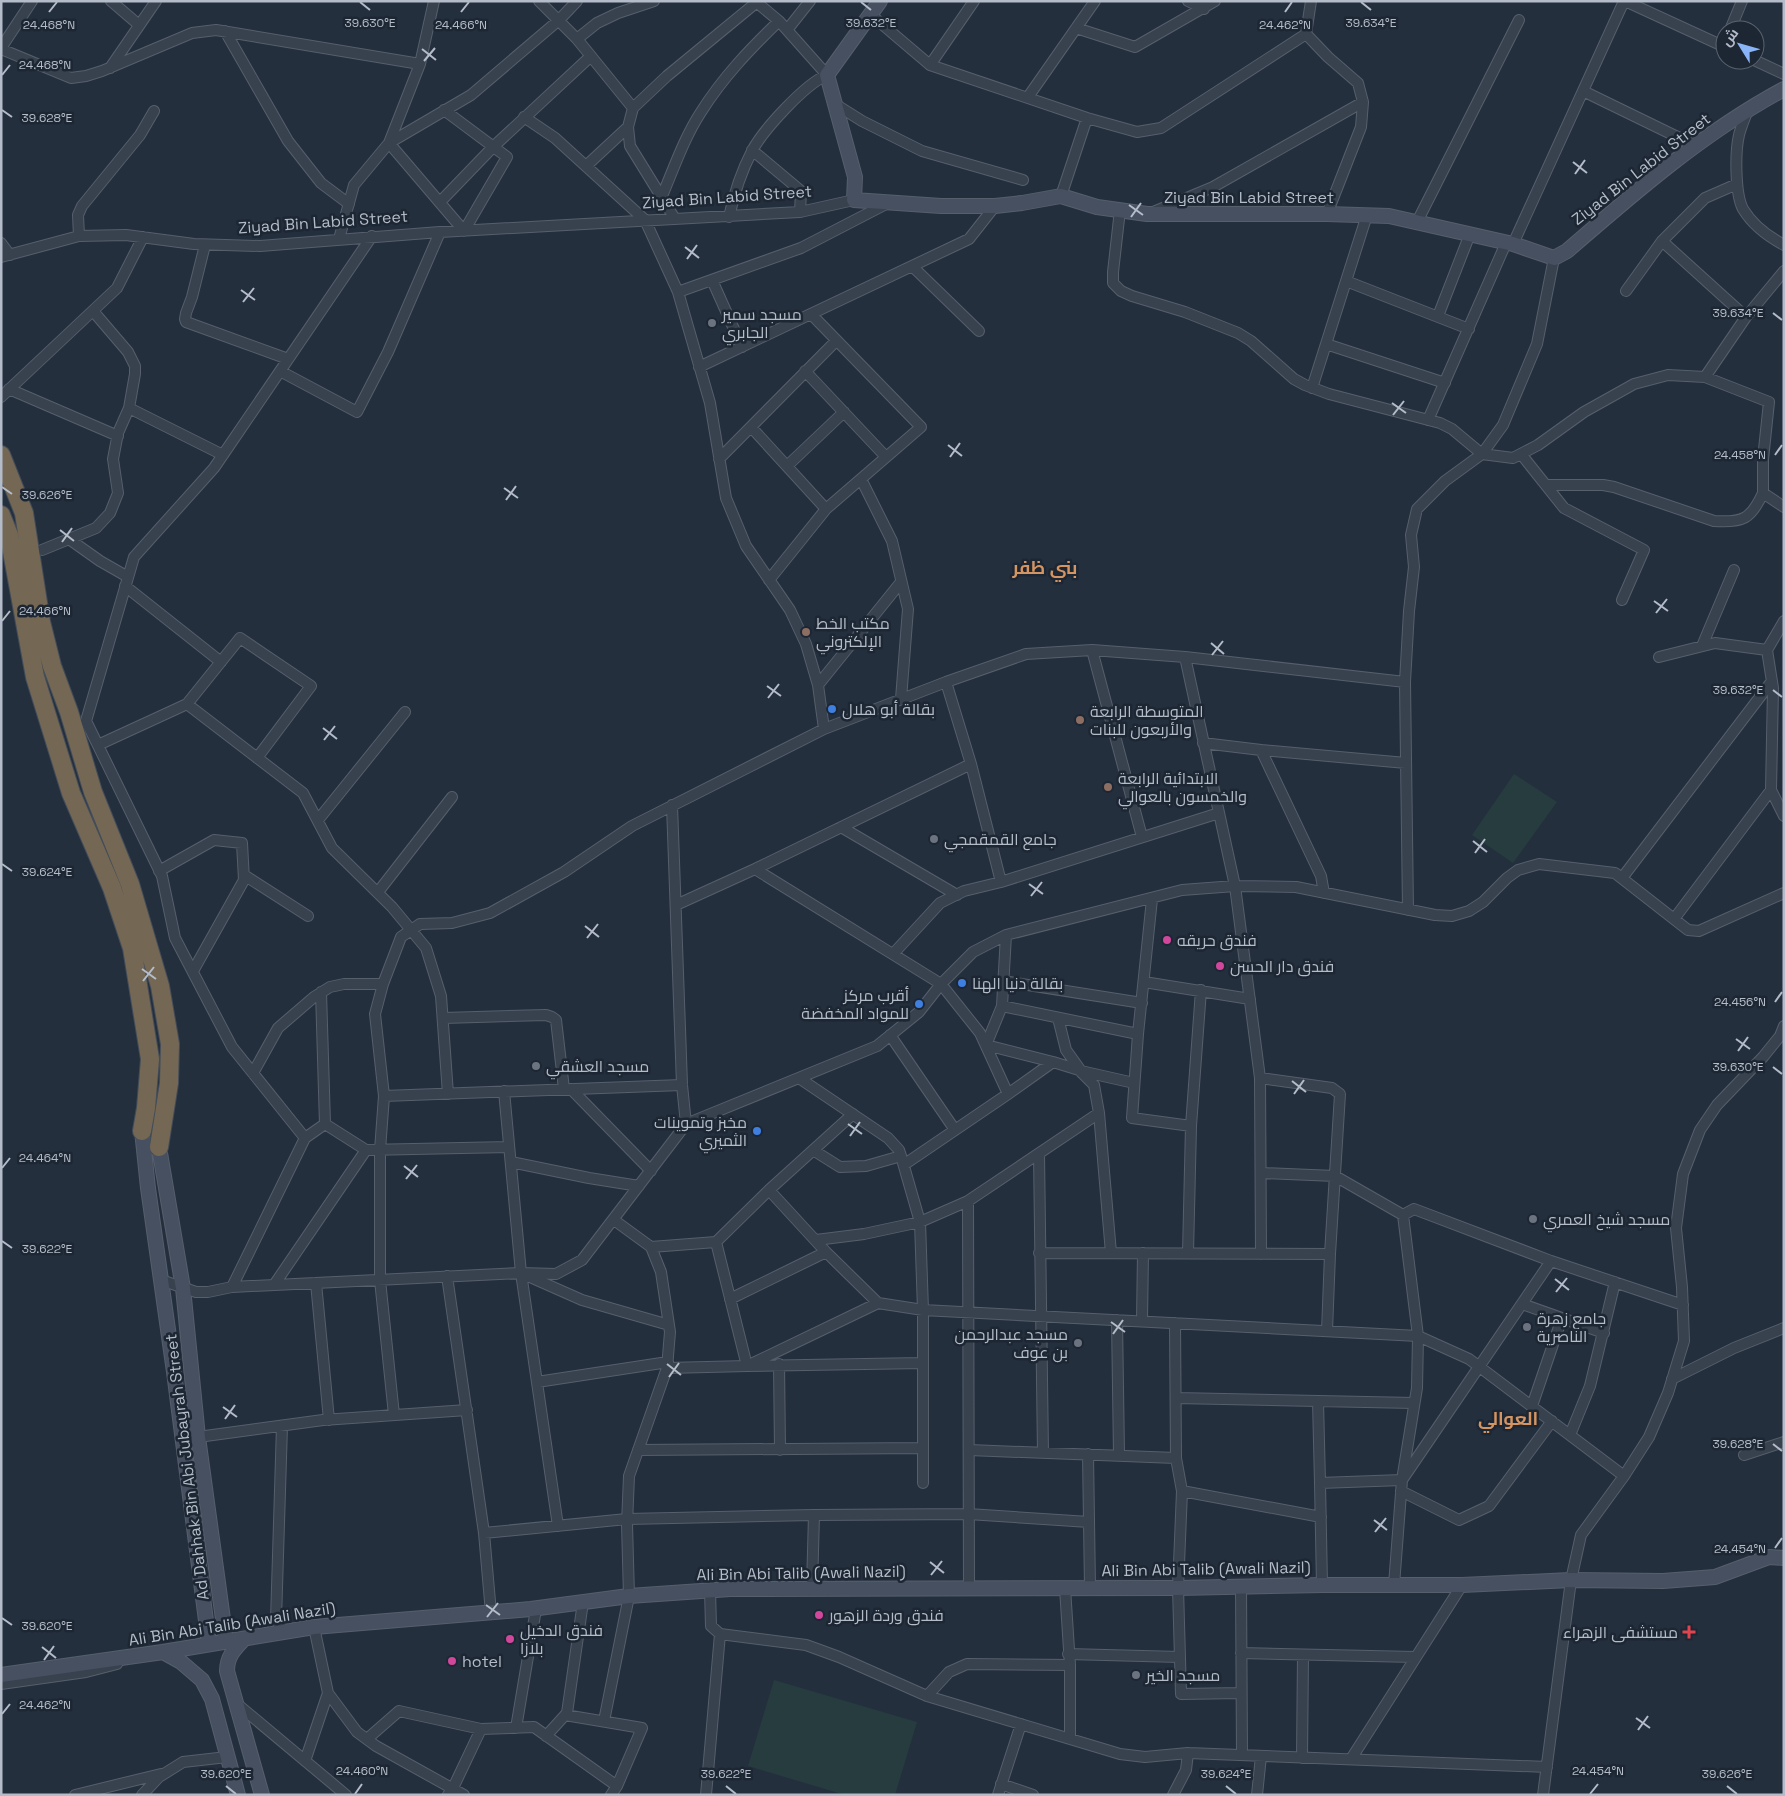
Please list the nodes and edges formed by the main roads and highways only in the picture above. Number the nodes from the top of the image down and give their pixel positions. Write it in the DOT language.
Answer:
graph roads {
  1 [pos="880,1"];
  2 [pos="1784,90"];
  3 [pos="1,455"];
  4 [pos="1,515"];
  5 [pos="142,1131"];
  6 [pos="159,1147"];
  7 [pos="1784,1548"];
  8 [pos="1769,1557"];
  9 [pos="1784,1558"];
  10 [pos="244,1639"];
  11 [pos="226,1641"];
  12 [pos="209,1644"];
  13 [pos="161,1653"];
  14 [pos="2,1683"];
  15 [pos="238,1795"];
  16 [pos="262,1795"];
  1 -- 2 [label="main road, Ziyad Bin Labid Street"];
  3 -- 6 [label="highway"];
  4 -- 5 [label="highway"];
  5 -- 12 [label="main road"];
  6 -- 11 [label="main road, Ad Dahhak Bin Abi Jubayrah Street"];
  7 -- 8 [label="main road"];
  8 -- 9 [label="main road, Ali Bin Abi Talib (Awali Nazil)"];
  8 -- 10 [label="main road, Ali Bin Abi Talib (Awali Nazil)"];
  10 -- 11 [label="main road, Ali Bin Abi Talib (Awali Nazil)"];
  10 -- 16 [label="main road"];
  11 -- 12 [label="main road, Ali Bin Abi Talib (Awali Nazil)"];
  12 -- 13 [label="main road, Ali Bin Abi Talib (Awali Nazil)"];
  13 -- 14 [label="main road, Ali Bin Abi Talib (Awali Nazil)"];
  13 -- 15 [label="main road"];
}
